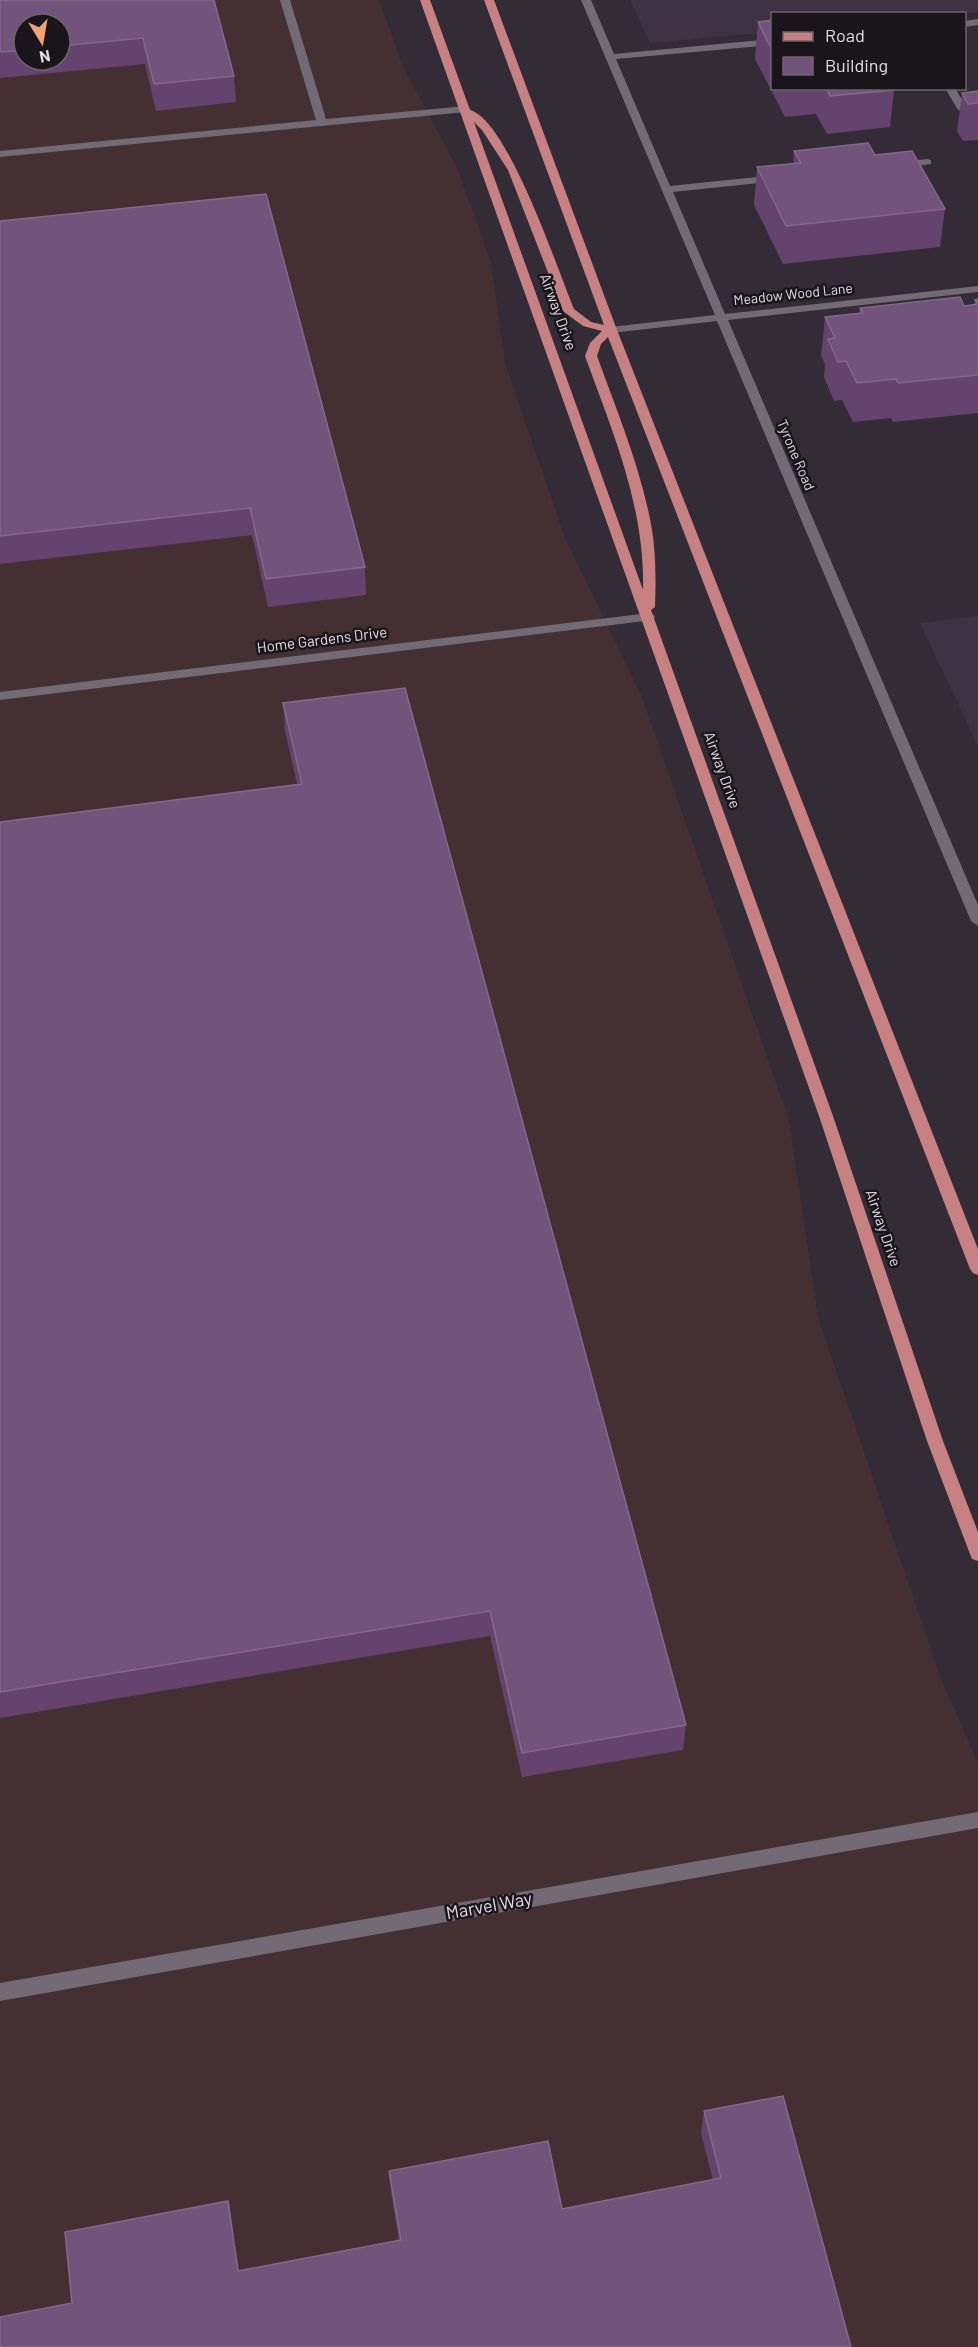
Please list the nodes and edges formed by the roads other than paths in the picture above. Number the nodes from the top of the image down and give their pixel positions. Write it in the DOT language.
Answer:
graph roads {
  1 [pos="285,0"];
  2 [pos="425,0"];
  3 [pos="489,0"];
  4 [pos="586,0"];
  5 [pos="771,42"];
  6 [pos="611,57"];
  7 [pos="951,90"];
  8 [pos="978,107"];
  9 [pos="466,109"];
  10 [pos="322,123"];
  11 [pos="0,154"];
  12 [pos="927,162"];
  13 [pos="891,166"];
  14 [pos="785,177"];
  15 [pos="667,189"];
  16 [pos="978,289"];
  17 [pos="720,317"];
  18 [pos="611,330"];
  19 [pos="649,617"];
  20 [pos="0,696"];
  21 [pos="978,921"];
  22 [pos="978,1269"];
  23 [pos="978,1554"];
  24 [pos="978,1820"];
  25 [pos="0,1992"];
  1 -- 10 [label="street"];
  2 -- 9 [label="main road, Airway Drive"];
  3 -- 18 [label="main road"];
  4 -- 6 [label="street, Tyrone Road"];
  5 -- 6 [label="street"];
  6 -- 15 [label="street, Tyrone Road"];
  7 -- 8 [label="street"];
  9 -- 10 [label="street"];
  9 -- 18 [label="main road"];
  9 -- 19 [label="main road, Airway Drive"];
  10 -- 11 [label="street"];
  12 -- 13 [label="street"];
  14 -- 15 [label="street"];
  15 -- 17 [label="street, Tyrone Road"];
  16 -- 17 [label="street, Meadow Wood Lane"];
  17 -- 18 [label="street, Meadow Wood Lane"];
  17 -- 21 [label="street, Tyrone Road"];
  18 -- 19 [label="main road"];
  18 -- 22 [label="main road"];
  19 -- 20 [label="street, Home Gardens Drive"];
  19 -- 23 [label="main road, Airway Drive"];
  24 -- 25 [label="street, Marvel Way"];
}
